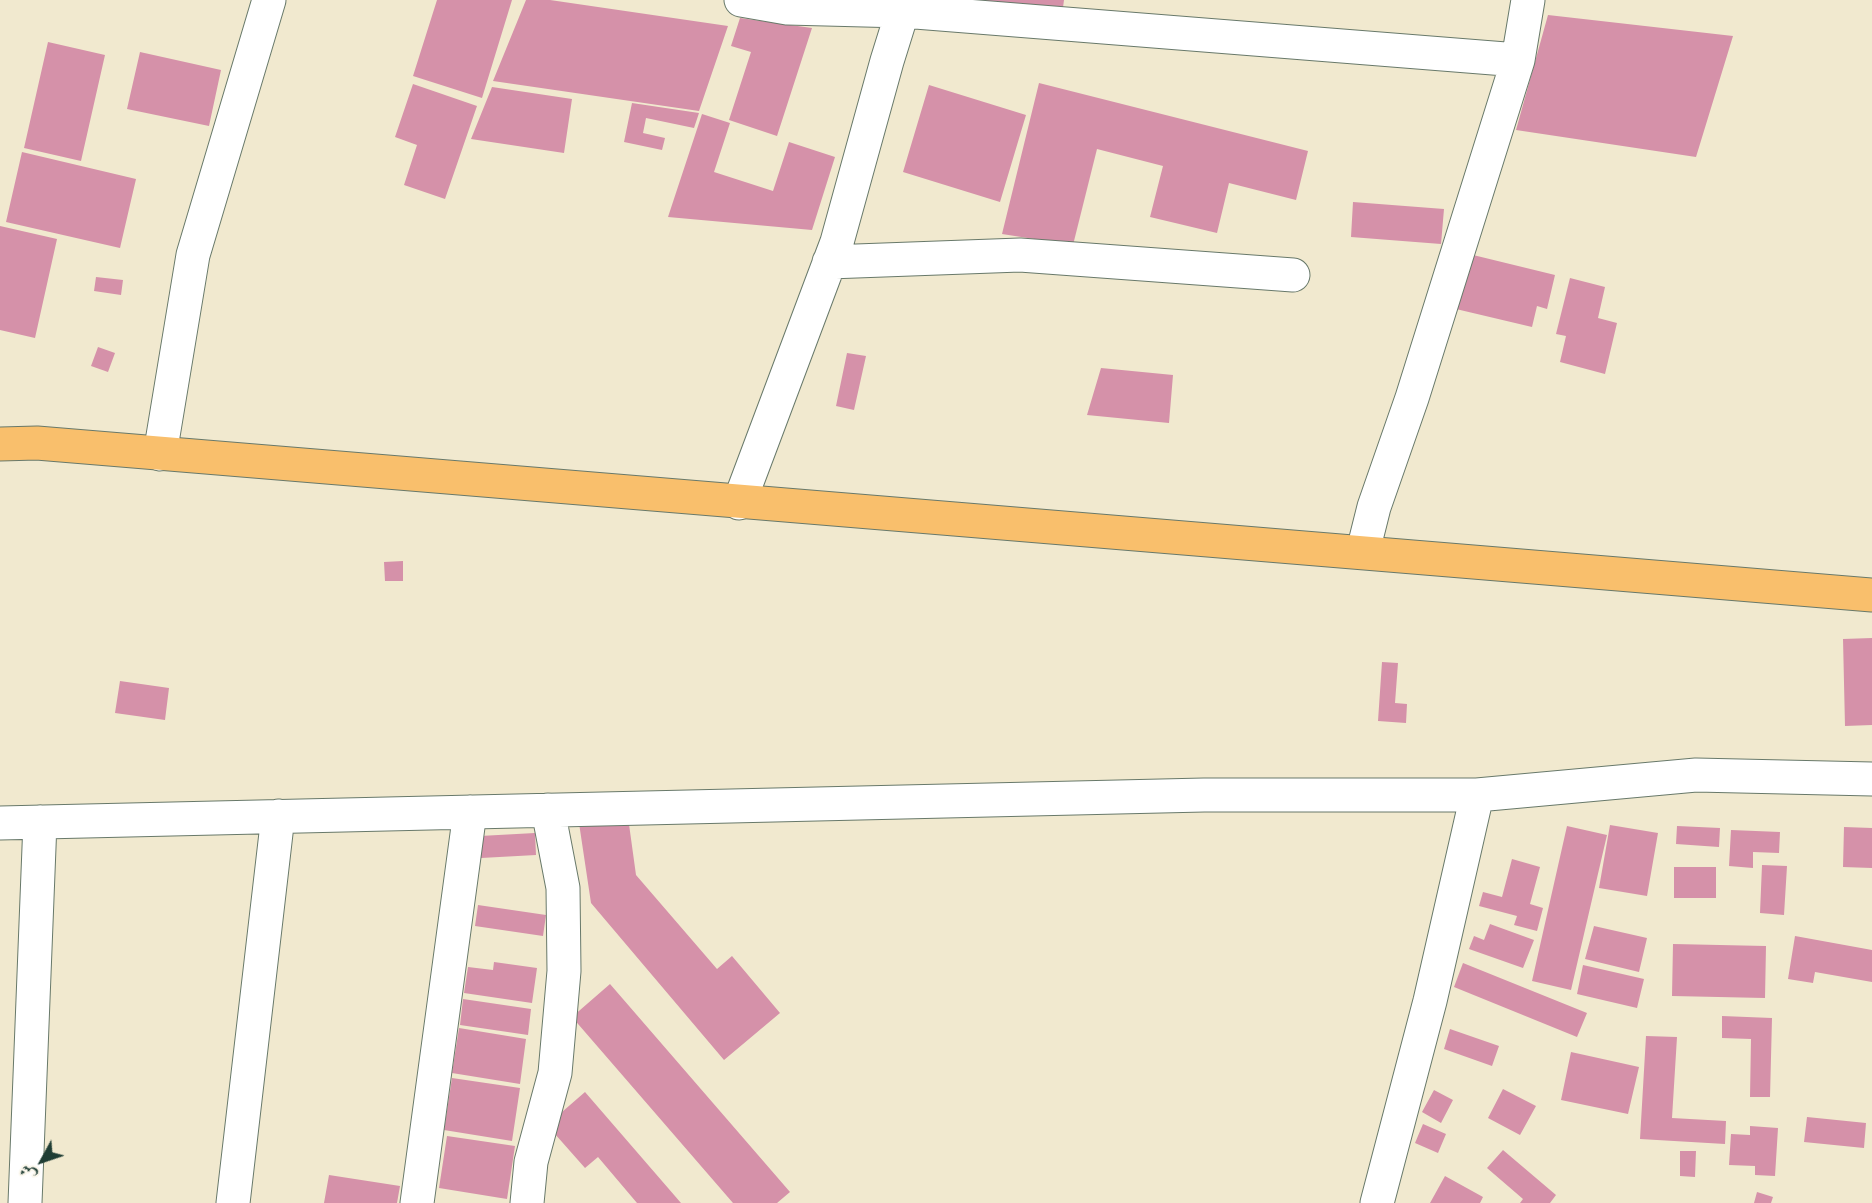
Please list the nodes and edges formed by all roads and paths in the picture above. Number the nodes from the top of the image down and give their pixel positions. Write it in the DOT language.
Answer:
graph roads {
  1 [pos="269,0"];
  2 [pos="741,0"];
  3 [pos="1528,0"];
  4 [pos="904,5"];
  5 [pos="1518,60"];
  6 [pos="829,262"];
  7 [pos="1293,274"];
  8 [pos="0,444"];
  9 [pos="160,454"];
  10 [pos="739,503"];
  11 [pos="1363,551"];
  12 [pos="1872,595"];
  13 [pos="1872,779"];
  14 [pos="1477,795"];
  15 [pos="548,810"];
  16 [pos="470,812"];
  17 [pos="278,816"];
  18 [pos="40,822"];
  19 [pos="0,823"];
  20 [pos="25,1203"];
  21 [pos="232,1203"];
  22 [pos="417,1203"];
  23 [pos="527,1203"];
  24 [pos="1377,1203"];
  1 -- 9 [label="street"];
  2 -- 4 [label="street"];
  3 -- 5 [label="street"];
  4 -- 5 [label="street"];
  4 -- 6 [label="street"];
  5 -- 11 [label="street"];
  6 -- 7 [label="street"];
  6 -- 10 [label="street"];
  8 -- 9 [label="main road"];
  9 -- 10 [label="main road"];
  10 -- 11 [label="main road"];
  11 -- 12 [label="main road"];
  13 -- 14 [label="street"];
  14 -- 15 [label="street"];
  14 -- 24 [label="street"];
  15 -- 16 [label="street"];
  15 -- 23 [label="street"];
  16 -- 17 [label="street"];
  16 -- 22 [label="street"];
  17 -- 18 [label="street"];
  17 -- 21 [label="street"];
  18 -- 19 [label="street"];
  18 -- 20 [label="street"];
}
